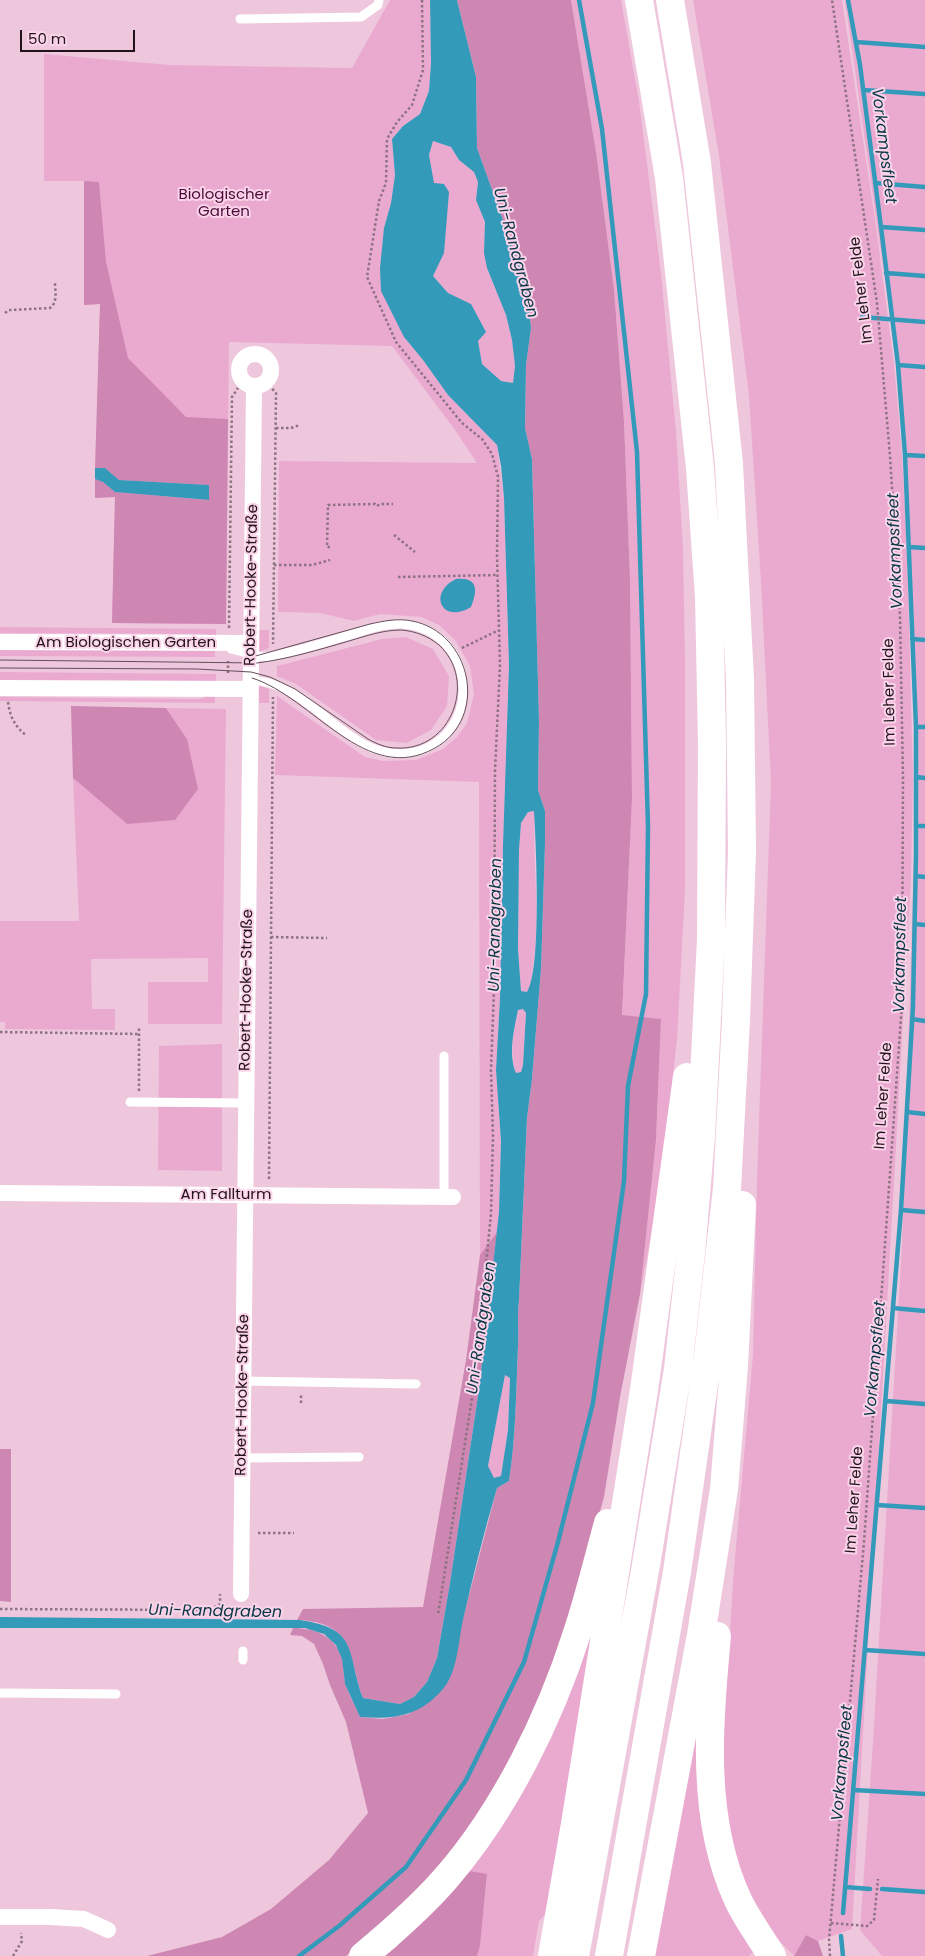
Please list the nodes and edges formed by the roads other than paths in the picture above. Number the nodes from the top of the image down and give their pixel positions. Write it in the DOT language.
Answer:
graph roads {
  1 [pos="379,0"];
  2 [pos="639,0"];
  3 [pos="670,0"];
  4 [pos="240,19"];
  5 [pos="255,383"];
  6 [pos="0,642"];
  7 [pos="251,649"];
  8 [pos="251,685"];
  9 [pos="3,688"];
  10 [pos="711,940"];
  11 [pos="444,1056"];
  12 [pos="734,1063"];
  13 [pos="134,1102"];
  14 [pos="246,1103"];
  15 [pos="0,1193"];
  16 [pos="245,1195"];
  17 [pos="448,1196"];
  18 [pos="243,1381"];
  19 [pos="416,1384"];
  20 [pos="644,1390"];
  21 [pos="359,1457"];
  22 [pos="242,1458"];
  23 [pos="724,1490"];
  24 [pos="241,1594"];
  25 [pos="0,1693"];
  26 [pos="116,1694"];
  27 [pos="0,1917"];
  28 [pos="108,1930"];
  29 [pos="363,1956"];
  30 [pos="552,1956"];
  31 [pos="575,1956"];
  32 [pos="609,1956"];
  33 [pos="641,1956"];
  34 [pos="772,1956"];
  1 -- 4 [label="lane"];
  2 -- 10 [label="highway"];
  3 -- 12 [label="highway"];
  5 -- 7 [label="street, Robert-Hooke-Straße"];
  6 -- 7 [label="street, Am Biologischen Garten"];
  7 -- 8 [label="street, Robert-Hooke-Straße"];
  7 -- 8 [label="lane"];
  8 -- 9 [label="street"];
  8 -- 14 [label="street, Robert-Hooke-Straße"];
  10 -- 20 [label="highway"];
  10 -- 31 [label="highway"];
  11 -- 17 [label="lane"];
  12 -- 23 [label="highway"];
  12 -- 32 [label="highway"];
  13 -- 14 [label="lane"];
  14 -- 16 [label="street, Robert-Hooke-Straße"];
  15 -- 16 [label="street, Am Fallturm"];
  16 -- 17 [label="street, Am Fallturm"];
  16 -- 18 [label="street, Robert-Hooke-Straße"];
  18 -- 19 [label="lane"];
  18 -- 22 [label="street, Robert-Hooke-Straße"];
  20 -- 29 [label="highway"];
  20 -- 30 [label="highway"];
  21 -- 22 [label="lane"];
  22 -- 24 [label="street, Robert-Hooke-Straße"];
  23 -- 33 [label="highway"];
  23 -- 34 [label="highway"];
  25 -- 26 [label="lane"];
  27 -- 28 [label="street"];
}
